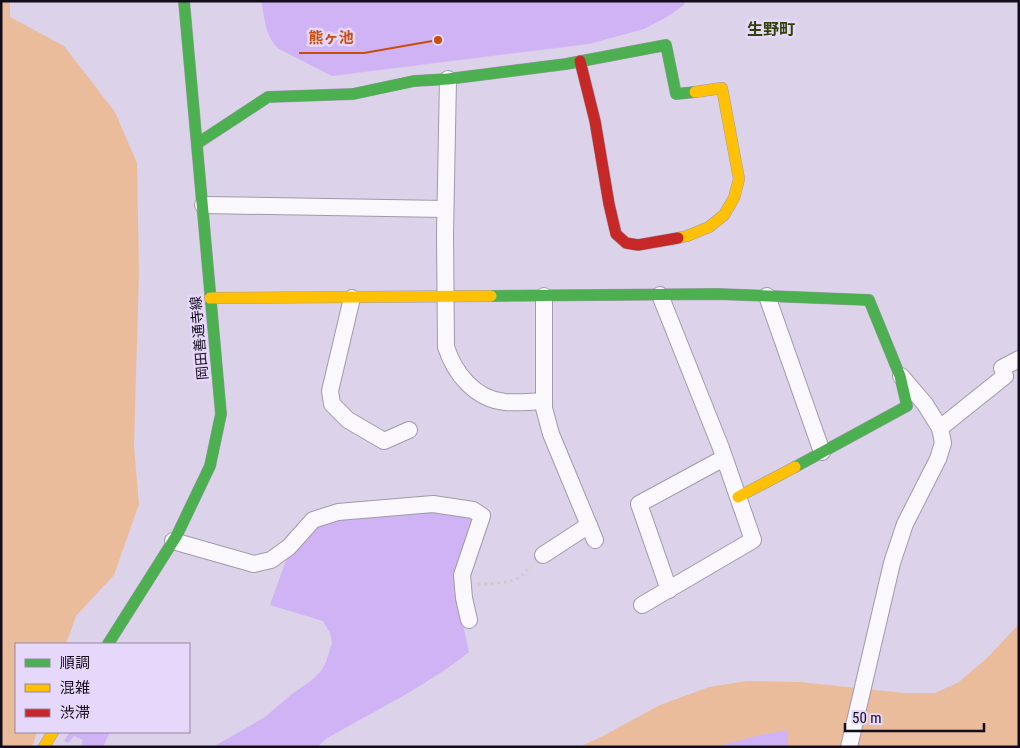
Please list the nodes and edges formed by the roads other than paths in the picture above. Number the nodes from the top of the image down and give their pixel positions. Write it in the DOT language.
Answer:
graph roads {
  1 [pos="184,1"];
  2 [pos="580,61"];
  3 [pos="448,79"];
  4 [pos="198,143"];
  5 [pos="202,205"];
  6 [pos="445,210"];
  7 [pos="660,295"];
  8 [pos="544,296"];
  9 [pos="767,296"];
  10 [pos="446,297"];
  11 [pos="210,298"];
  12 [pos="352,298"];
  13 [pos="1019,359"];
  14 [pos="900,376"];
  15 [pos="544,401"];
  16 [pos="940,428"];
  17 [pos="409,430"];
  18 [pos="822,452"];
  19 [pos="724,458"];
  20 [pos="738,497"];
  21 [pos="173,541"];
  22 [pos="542,556"];
  23 [pos="669,590"];
  24 [pos="642,605"];
  25 [pos="469,620"];
  26 [pos="109,643"];
  27 [pos="52,733"];
  28 [pos="44,747"];
  29 [pos="849,747"];
  1 -- 4 [label="street, 岡田善通寺線"];
  2 -- 2 [label="street"];
  2 -- 3 [label="street"];
  3 -- 4 [label="street"];
  3 -- 6 [label="street"];
  4 -- 5 [label="street, 岡田善通寺線"];
  5 -- 6 [label="street"];
  5 -- 11 [label="street, 岡田善通寺線"];
  6 -- 10 [label="street"];
  7 -- 8 [label="street"];
  7 -- 9 [label="street"];
  7 -- 19 [label="street"];
  8 -- 10 [label="street"];
  8 -- 15 [label="street"];
  9 -- 14 [label="street"];
  9 -- 18 [label="street"];
  10 -- 12 [label="street"];
  10 -- 15 [label="street"];
  11 -- 12 [label="street"];
  11 -- 21 [label="street, 岡田善通寺線"];
  12 -- 17 [label="street"];
  13 -- 16 [label="street"];
  14 -- 16 [label="street"];
  14 -- 18 [label="street"];
  15 -- 22 [label="street"];
  16 -- 29 [label="street"];
  18 -- 20 [label="street"];
  19 -- 20 [label="street"];
  19 -- 23 [label="street"];
  20 -- 23 [label="street"];
  21 -- 25 [label="street"];
  21 -- 26 [label="street, 岡田善通寺線"];
  23 -- 24 [label="street"];
  27 -- 28 [label="street"];
}
